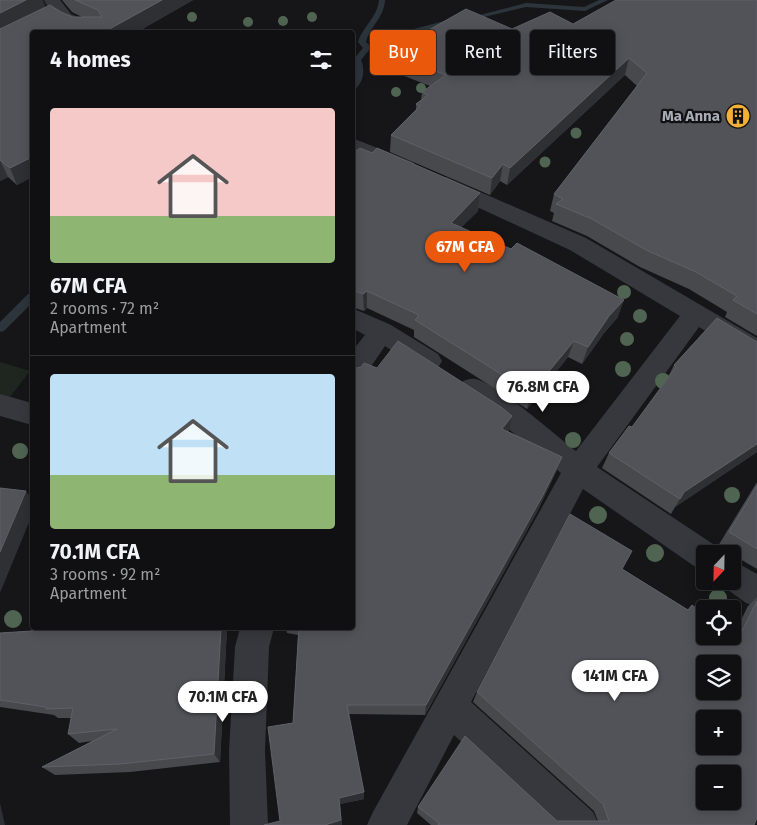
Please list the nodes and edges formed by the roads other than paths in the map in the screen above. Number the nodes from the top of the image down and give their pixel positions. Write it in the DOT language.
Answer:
graph roads {
  1 [pos="54,6"];
  2 [pos="40,20"];
  3 [pos="91,30"];
  4 [pos="355,145"];
  5 [pos="694,314"];
  6 [pos="355,318"];
  7 [pos="382,332"];
  8 [pos="757,350"];
  9 [pos="355,368"];
  10 [pos="0,405"];
  11 [pos="30,413"];
  12 [pos="578,470"];
  13 [pos="696,550"];
  14 [pos="741,581"];
  15 [pos="757,592"];
  16 [pos="256,630"];
  17 [pos="450,707"];
  18 [pos="249,825"];
  19 [pos="386,825"];
  20 [pos="580,825"];
  1 -- 2 [label="street"];
  1 -- 3 [label="street"];
  4 -- 5 [label="street"];
  5 -- 8 [label="street"];
  5 -- 12 [label="street"];
  6 -- 7 [label="street"];
  7 -- 9 [label="street"];
  7 -- 12 [label="street"];
  10 -- 11 [label="street"];
  12 -- 13 [label="street"];
  12 -- 17 [label="street"];
  14 -- 15 [label="street"];
  16 -- 18 [label="street"];
  17 -- 19 [label="street"];
  17 -- 20 [label="street"];
}
